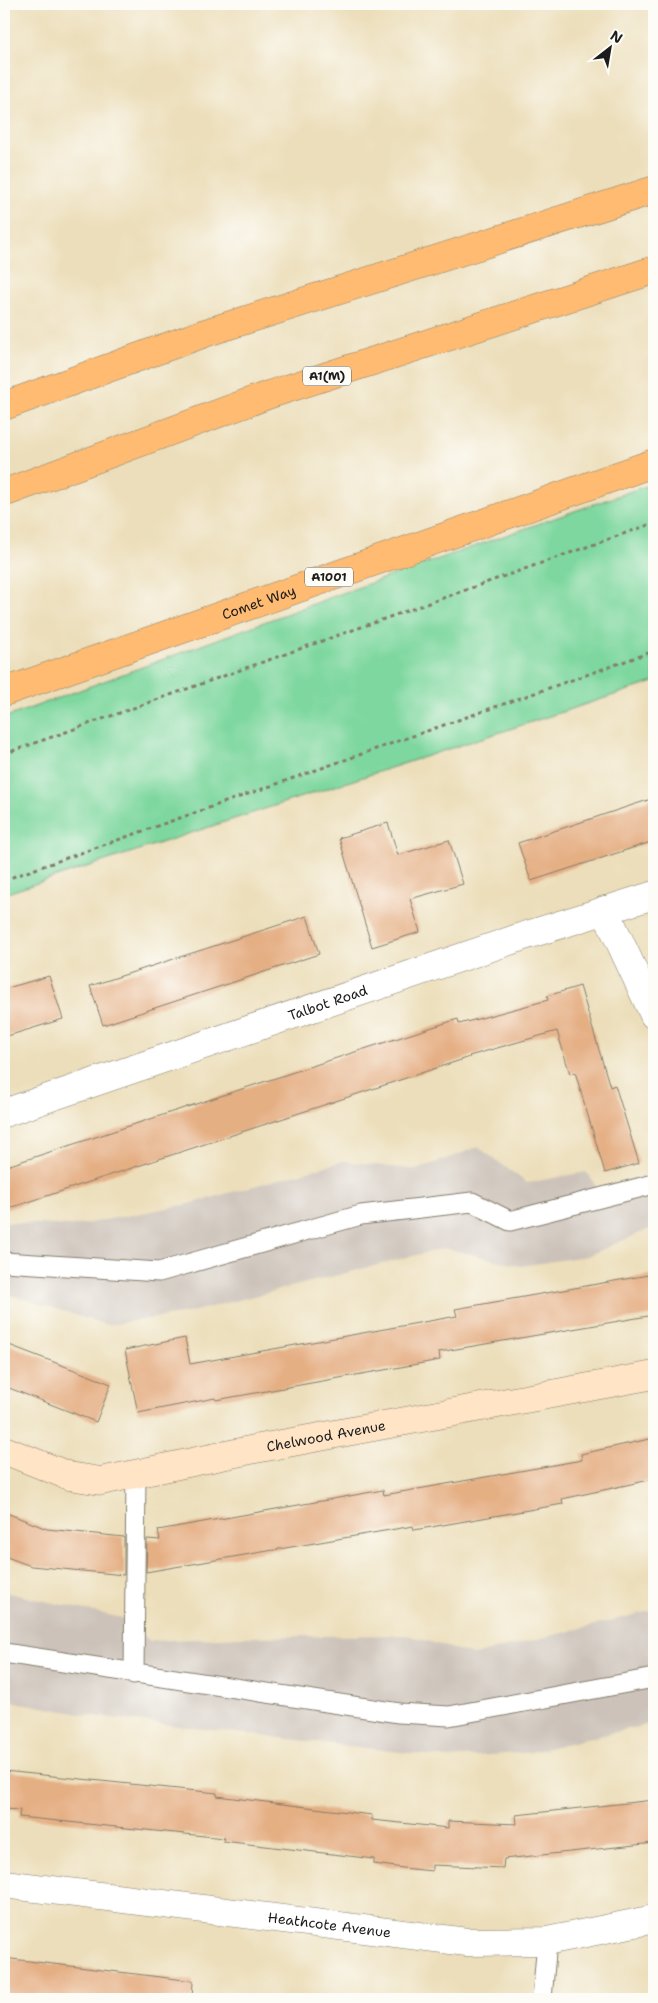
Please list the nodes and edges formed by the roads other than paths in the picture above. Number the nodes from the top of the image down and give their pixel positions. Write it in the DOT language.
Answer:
graph roads {
  1 [pos="654,190"];
  2 [pos="654,270"];
  3 [pos="4,406"];
  4 [pos="654,463"];
  5 [pos="4,493"];
  6 [pos="4,692"];
  7 [pos="654,894"];
  8 [pos="605,910"];
  9 [pos="654,1016"];
  10 [pos="4,1113"];
  11 [pos="654,1184"];
  12 [pos="4,1262"];
  13 [pos="654,1375"];
  14 [pos="4,1450"];
  15 [pos="136,1474"];
  16 [pos="4,1653"];
  17 [pos="134,1674"];
  18 [pos="654,1678"];
  19 [pos="4,1884"];
  20 [pos="654,1919"];
  21 [pos="547,1940"];
  22 [pos="542,1999"];
  1 -- 3 [label="main road"];
  2 -- 5 [label="main road, A1(M)"];
  4 -- 6 [label="main road, Comet Way / A1001"];
  7 -- 8 [label="street, Talbot Road"];
  8 -- 9 [label="street"];
  8 -- 10 [label="street, Talbot Road"];
  11 -- 12 [label="lane"];
  13 -- 15 [label="street, Chelwood Avenue"];
  14 -- 15 [label="street, Chelwood Avenue"];
  15 -- 17 [label="lane"];
  16 -- 17 [label="lane"];
  17 -- 18 [label="lane"];
  19 -- 21 [label="street, Heathcote Avenue"];
  20 -- 21 [label="street, Heathcote Avenue"];
  21 -- 22 [label="lane"];
}
